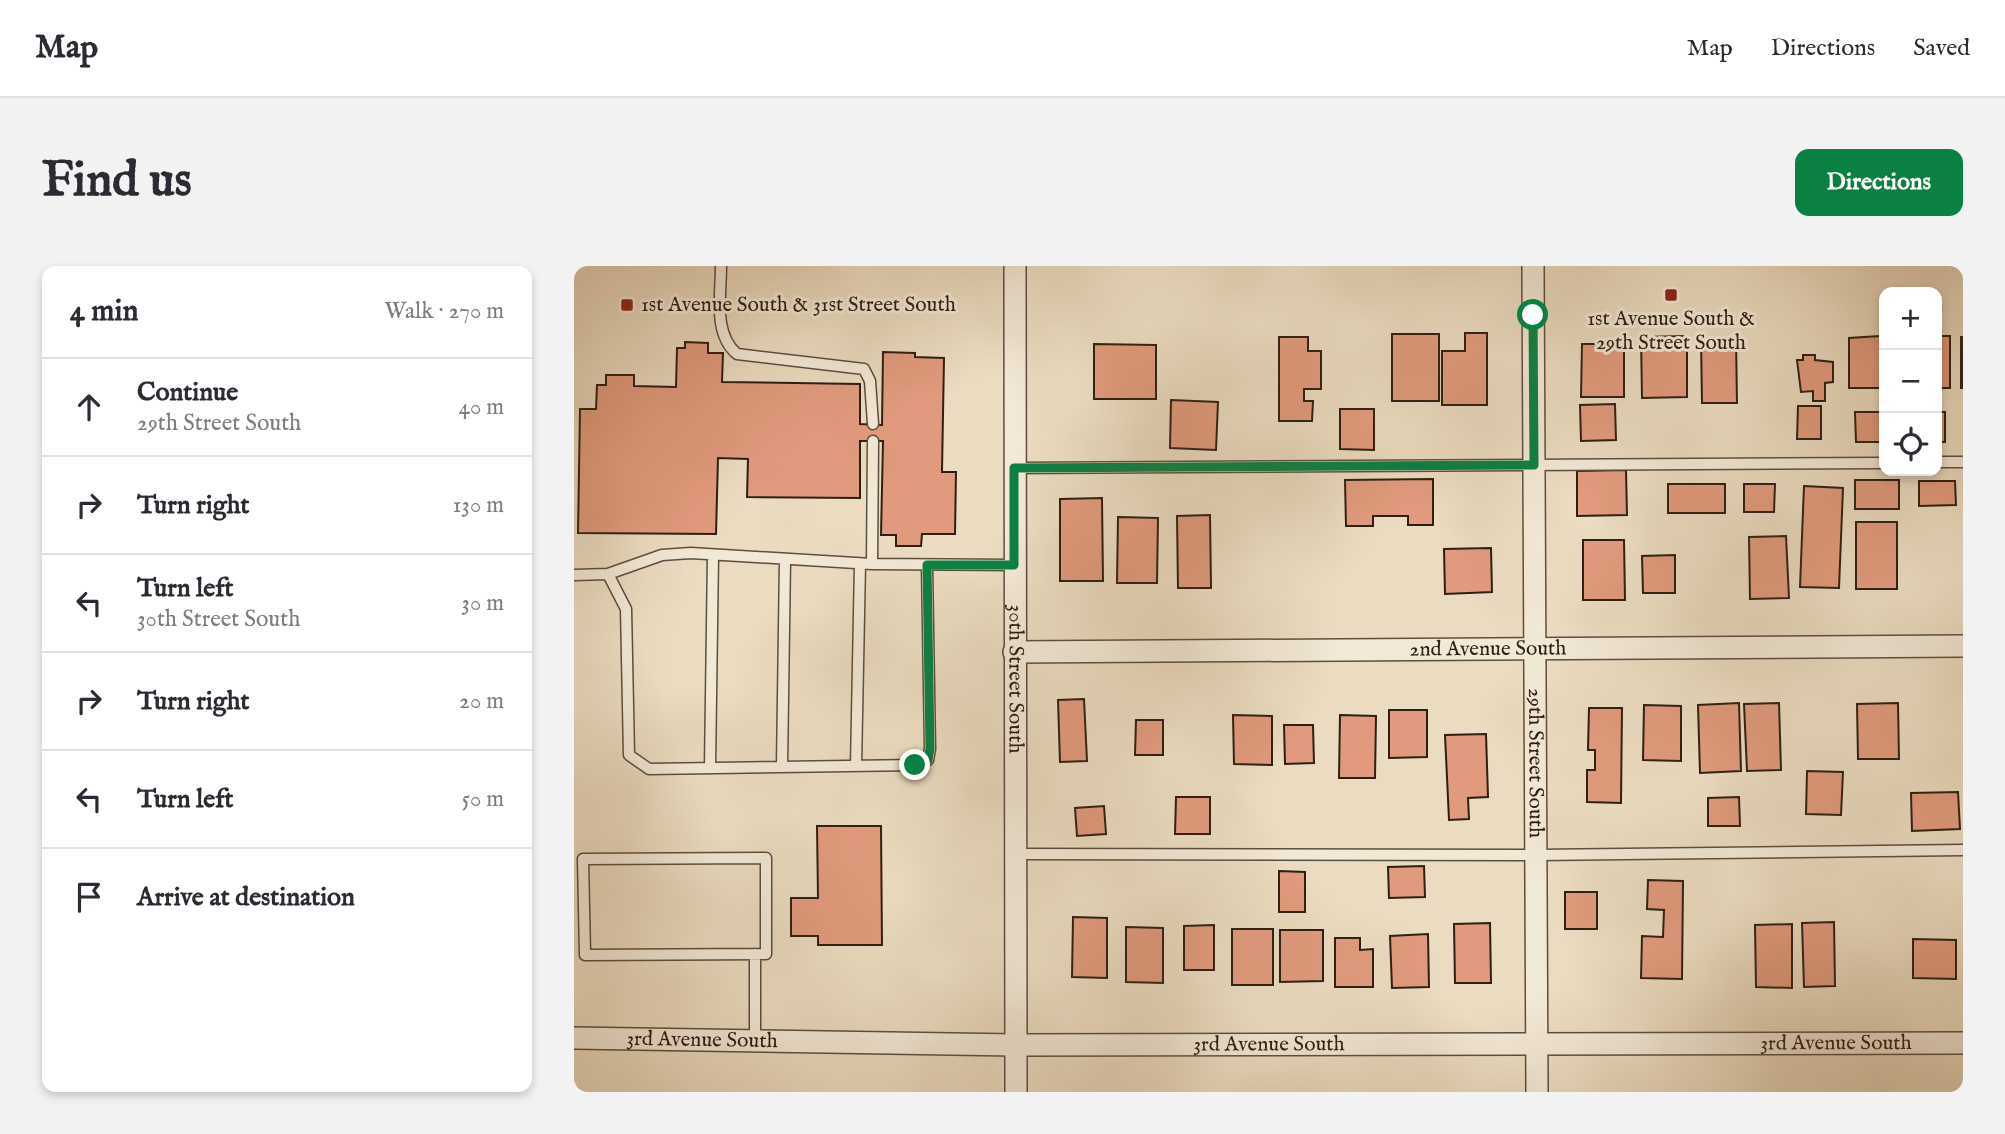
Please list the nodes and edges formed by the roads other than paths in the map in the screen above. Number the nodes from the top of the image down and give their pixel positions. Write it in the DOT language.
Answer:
graph roads {
  1 [pos="721,266"];
  2 [pos="1015,266"];
  3 [pos="1533,266"];
  4 [pos="873,424"];
  5 [pos="873,441"];
  6 [pos="1963,462"];
  7 [pos="1879,463"];
  8 [pos="1942,463"];
  9 [pos="1534,465"];
  10 [pos="1014,468"];
  11 [pos="713,555"];
  12 [pos="785,559"];
  13 [pos="860,564"];
  14 [pos="872,564"];
  15 [pos="927,565"];
  16 [pos="1014,565"];
  17 [pos="608,574"];
  18 [pos="574,575"];
  19 [pos="1963,646"];
  20 [pos="1535,648"];
  21 [pos="1014,652"];
  22 [pos="856,766"];
  23 [pos="782,767"];
  24 [pos="710,768"];
  25 [pos="1963,850"];
  26 [pos="1016,853"];
  27 [pos="1536,855"];
  28 [pos="579,919"];
  29 [pos="755,954"];
  30 [pos="574,1038"];
  31 [pos="755,1039"];
  32 [pos="1537,1042"];
  33 [pos="1963,1043"];
  34 [pos="1015,1045"];
  35 [pos="1016,1092"];
  36 [pos="1537,1092"];
  1 -- 4 [label="lane"];
  2 -- 10 [label="street, 30th Street South"];
  3 -- 9 [label="street, 29th Street South"];
  5 -- 14 [label="lane"];
  6 -- 8 [label="lane"];
  7 -- 9 [label="lane"];
  9 -- 10 [label="lane"];
  9 -- 20 [label="street, 29th Street South"];
  10 -- 16 [label="street, 30th Street South"];
  11 -- 12 [label="lane"];
  11 -- 17 [label="lane"];
  11 -- 24 [label="lane"];
  12 -- 13 [label="lane"];
  12 -- 23 [label="lane"];
  13 -- 14 [label="lane"];
  13 -- 22 [label="lane"];
  14 -- 15 [label="lane"];
  15 -- 16 [label="lane"];
  15 -- 22 [label="lane"];
  16 -- 21 [label="street, 30th Street South"];
  17 -- 18 [label="lane"];
  17 -- 24 [label="lane"];
  19 -- 20 [label="street, 2nd Avenue South"];
  20 -- 21 [label="street, 2nd Avenue South"];
  20 -- 27 [label="street, 29th Street South"];
  21 -- 26 [label="street, 30th Street South"];
  22 -- 23 [label="lane"];
  23 -- 24 [label="lane"];
  25 -- 27 [label="lane"];
  26 -- 27 [label="lane"];
  26 -- 34 [label="street, 30th Street South"];
  27 -- 32 [label="street, 29th Street South"];
  28 -- 29 [label="lane"];
  28 -- 29 [label="lane"];
  29 -- 31 [label="lane"];
  30 -- 31 [label="street, 3rd Avenue South"];
  31 -- 34 [label="street, 3rd Avenue South"];
  32 -- 33 [label="street, 3rd Avenue South"];
  32 -- 34 [label="street, 3rd Avenue South"];
  32 -- 36 [label="street, 29th Street South"];
  34 -- 35 [label="street, 30th Street South"];
}
